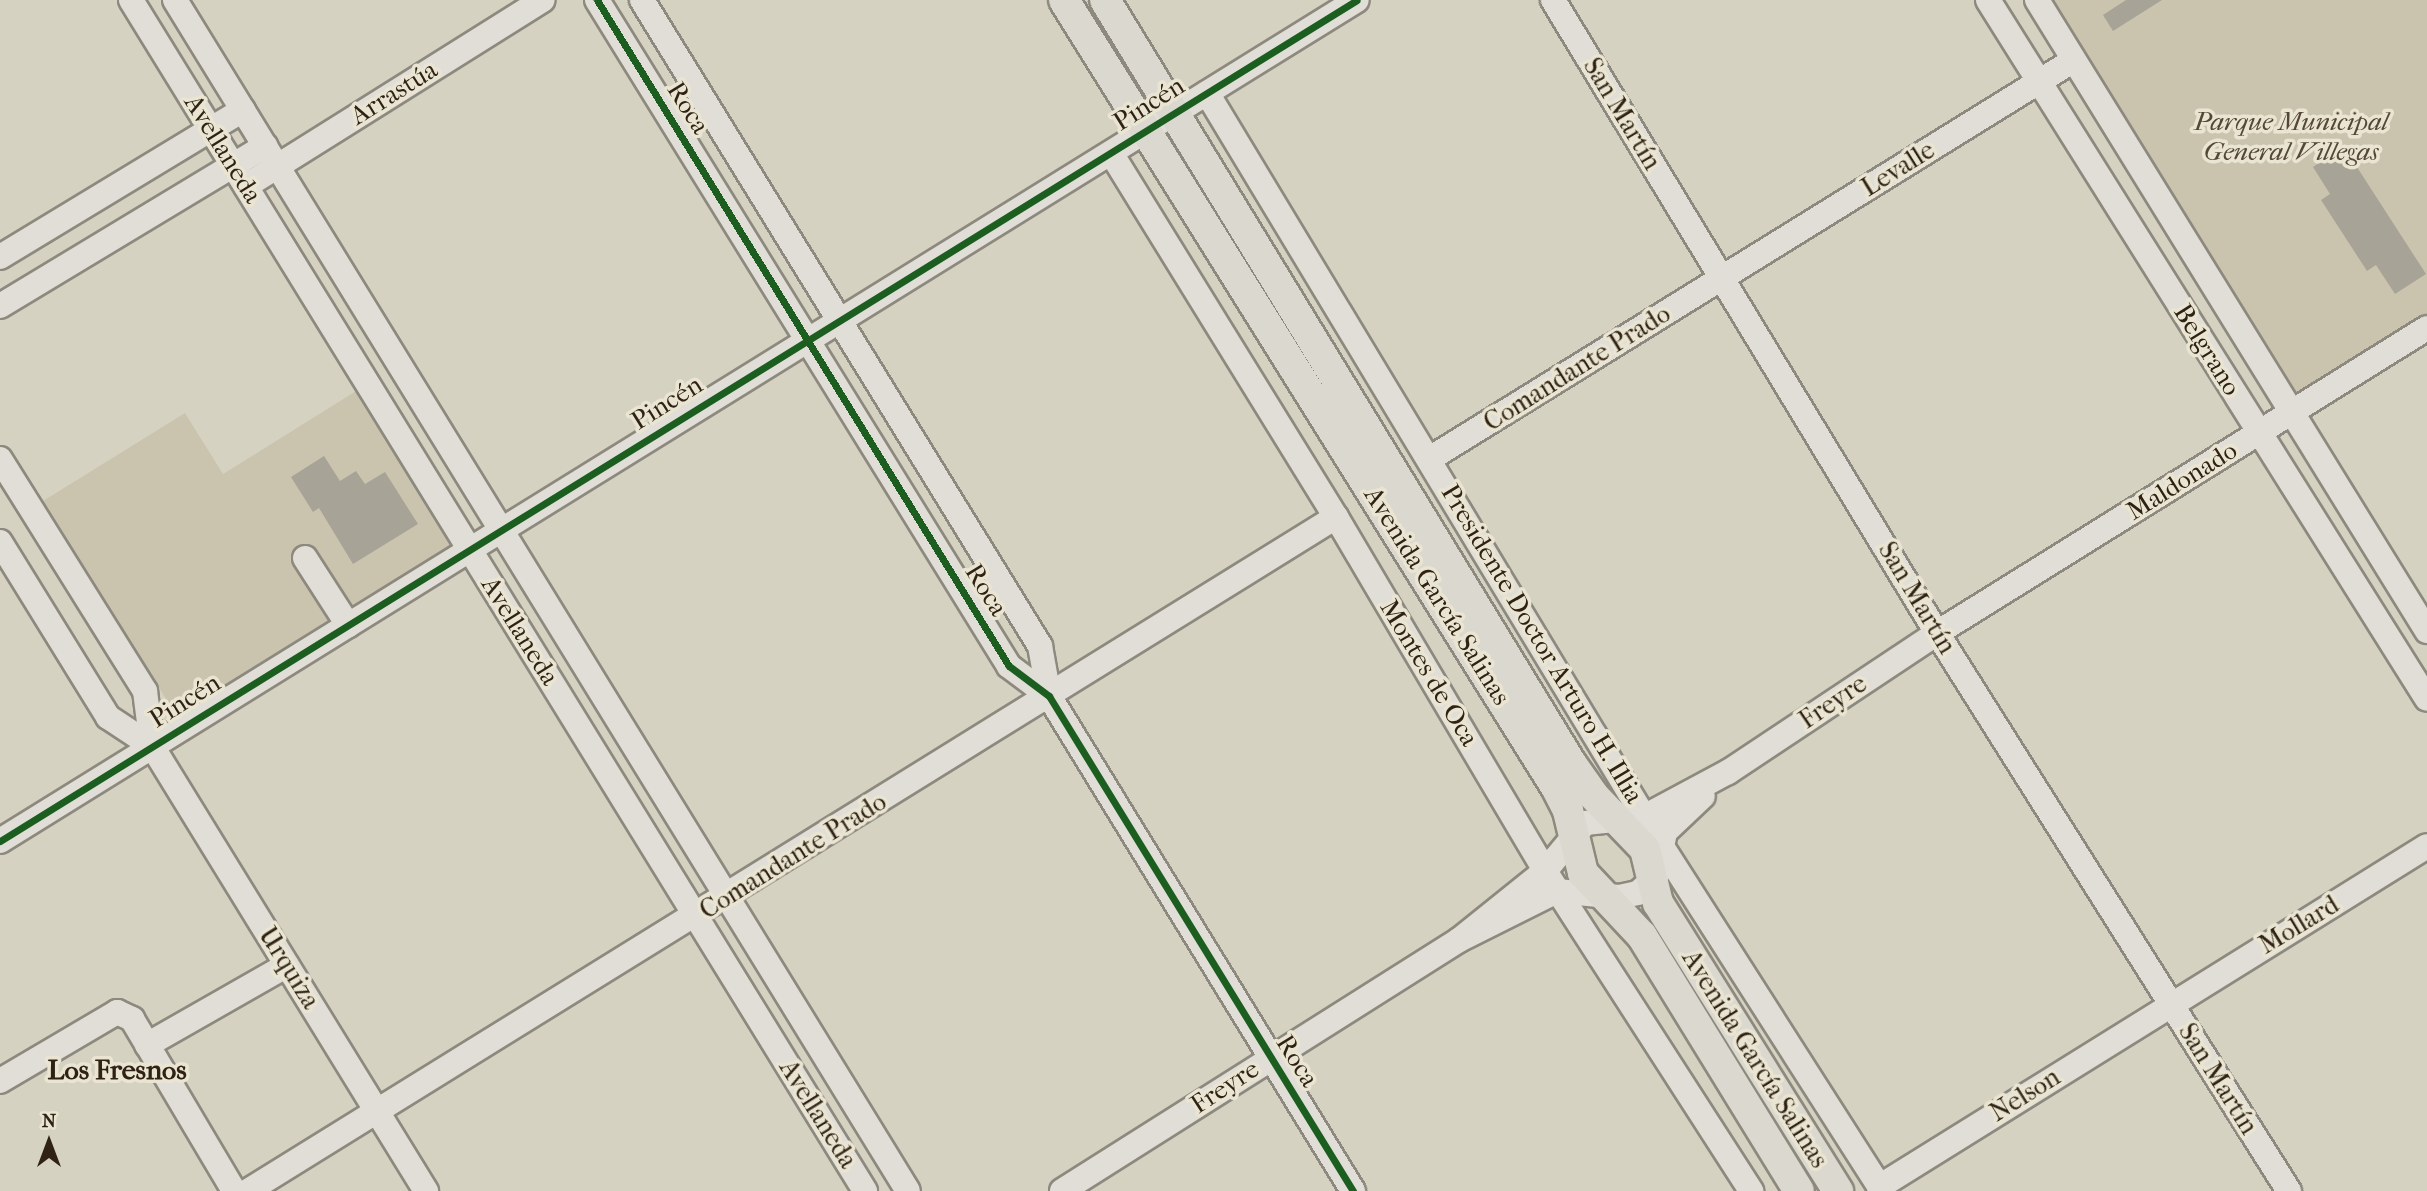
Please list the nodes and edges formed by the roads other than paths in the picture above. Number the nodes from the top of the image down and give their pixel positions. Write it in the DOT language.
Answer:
graph roads {
  1 [pos="131,0"];
  2 [pos="175,0"];
  3 [pos="543,0"];
  4 [pos="597,0"];
  5 [pos="642,0"];
  6 [pos="1064,0"];
  7 [pos="1105,0"];
  8 [pos="1357,0"];
  9 [pos="1553,0"];
  10 [pos="1988,0"];
  11 [pos="2037,0"];
  12 [pos="2074,60"];
  13 [pos="2039,82"];
  14 [pos="1207,93"];
  15 [pos="243,110"];
  16 [pos="1175,113"];
  17 [pos="211,129"];
  18 [pos="1145,131"];
  19 [pos="1111,153"];
  20 [pos="271,156"];
  21 [pos="239,175"];
  22 [pos="0,257"];
  23 [pos="1722,278"];
  24 [pos="0,306"];
  25 [pos="839,320"];
  26 [pos="2427,328"];
  27 [pos="807,341"];
  28 [pos="2292,412"];
  29 [pos="2259,433"];
  30 [pos="1431,458"];
  31 [pos="0,459"];
  32 [pos="1336,517"];
  33 [pos="501,530"];
  34 [pos="0,542"];
  35 [pos="470,550"];
  36 [pos="305,558"];
  37 [pos="348,625"];
  38 [pos="2427,631"];
  39 [pos="1937,633"];
  40 [pos="1049,696"];
  41 [pos="2427,699"];
  42 [pos="152,746"];
  43 [pos="1728,772"];
  44 [pos="1634,820"];
  45 [pos="1574,835"];
  46 [pos="0,841"];
  47 [pos="1661,845"];
  48 [pos="2427,846"];
  49 [pos="1551,881"];
  50 [pos="1650,883"];
  51 [pos="1602,893"];
  52 [pos="727,897"];
  53 [pos="696,916"];
  54 [pos="287,965"];
  55 [pos="2171,1003"];
  56 [pos="147,1045"];
  57 [pos="1270,1058"];
  58 [pos="0,1081"];
  59 [pos="379,1114"];
  60 [pos="1881,1189"];
  61 [pos="234,1191"];
  62 [pos="248,1191"];
  63 [pos="426,1191"];
  64 [pos="865,1191"];
  65 [pos="908,1191"];
  66 [pos="1062,1191"];
  67 [pos="1353,1191"];
  68 [pos="1751,1191"];
  69 [pos="1800,1191"];
  70 [pos="1838,1191"];
  71 [pos="2290,1191"];
  1 -- 17 [label="street, Avellaneda"];
  2 -- 15 [label="street, Avellaneda"];
  3 -- 20 [label="street, Arrastúa"];
  4 -- 27 [label="street, Roca"];
  5 -- 25 [label="street, Roca"];
  6 -- 18 [label="main road, Avenida García Salinas"];
  7 -- 16 [label="main road, Avenida García Salinas"];
  8 -- 14 [label="street, Pincén"];
  9 -- 23 [label="street, San Martín"];
  10 -- 13 [label="street, Belgrano"];
  11 -- 12 [label="street, Belgrano"];
  12 -- 13 [label="street, Levalle"];
  12 -- 28 [label="street, Belgrano"];
  13 -- 23 [label="street, Levalle"];
  13 -- 29 [label="street, Belgrano"];
  14 -- 16 [label="street, Pincén"];
  14 -- 30 [label="street, Presidente Doctor Arturo H. Illia"];
  15 -- 17 [label="street"];
  15 -- 20 [label="street, Avellaneda"];
  16 -- 18 [label="street, Pincén"];
  16 -- 44 [label="main road, Avenida García Salinas"];
  17 -- 21 [label="street, Avellaneda"];
  17 -- 22 [label="street"];
  18 -- 19 [label="street, Pincén"];
  18 -- 45 [label="main road, Avenida García Salinas"];
  19 -- 25 [label="street, Pincén"];
  19 -- 32 [label="street, Montes de Oca"];
  20 -- 21 [label="street, Arrastúa"];
  20 -- 33 [label="street, Avellaneda"];
  21 -- 24 [label="street, Arrastúa"];
  21 -- 35 [label="street, Avellaneda"];
  23 -- 30 [label="street, Comandante Prado"];
  23 -- 39 [label="street, San Martín"];
  25 -- 27 [label="street, Pincén"];
  25 -- 40 [label="street, Roca"];
  26 -- 28 [label="street, Maldonado"];
  27 -- 33 [label="street, Pincén"];
  27 -- 40 [label="street, Roca"];
  28 -- 29 [label="street, Maldonado"];
  28 -- 38 [label="street, Belgrano"];
  29 -- 39 [label="street, Maldonado"];
  29 -- 41 [label="street, Belgrano"];
  30 -- 44 [label="street, Presidente Doctor Arturo H. Illia"];
  31 -- 42 [label="street, Urquiza"];
  32 -- 40 [label="street, Comandante Prado"];
  32 -- 49 [label="street, Montes de Oca"];
  33 -- 35 [label="street, Pincén"];
  33 -- 52 [label="street, Avellaneda"];
  34 -- 42 [label="street, Urquiza"];
  35 -- 37 [label="street, Pincén"];
  35 -- 53 [label="street, Avellaneda"];
  36 -- 37 [label="street"];
  37 -- 42 [label="street, Pincén"];
  39 -- 43 [label="street, Freyre"];
  39 -- 55 [label="street, San Martín"];
  40 -- 52 [label="street, Comandante Prado"];
  40 -- 57 [label="street, Roca"];
  42 -- 46 [label="street, Pincén"];
  42 -- 54 [label="street, Urquiza"];
  43 -- 44 [label="street, Freyre"];
  43 -- 47 [label="street, Freyre"];
  44 -- 45 [label="street, Freyre"];
  44 -- 47 [label="street, Presidente Doctor Arturo H. Illia"];
  44 -- 50 [label="main road, Avenida García Salinas"];
  45 -- 49 [label="street, Freyre"];
  45 -- 51 [label="main road, Avenida García Salinas"];
  47 -- 50 [label="street, Freyre"];
  47 -- 60 [label="street, Presidente Doctor Arturo H. Illia"];
  48 -- 55 [label="street, Mollard"];
  49 -- 51 [label="street"];
  49 -- 57 [label="street, Freyre"];
  49 -- 68 [label="street, Montes de Oca"];
  50 -- 51 [label="street"];
  50 -- 70 [label="main road, Avenida García Salinas"];
  51 -- 69 [label="main road, Avenida García Salinas"];
  52 -- 53 [label="street, Comandante Prado"];
  52 -- 65 [label="street, Avellaneda"];
  53 -- 59 [label="street, Comandante Prado"];
  53 -- 64 [label="street, Avellaneda"];
  54 -- 56 [label="street"];
  54 -- 59 [label="street, Urquiza"];
  55 -- 60 [label="street, Nelson"];
  55 -- 71 [label="street, San Martín"];
  56 -- 58 [label="street"];
  56 -- 61 [label="street"];
  57 -- 66 [label="street, Freyre"];
  57 -- 67 [label="street, Roca"];
  59 -- 62 [label="street, Comandante Prado"];
  59 -- 63 [label="street, Urquiza"];
}
